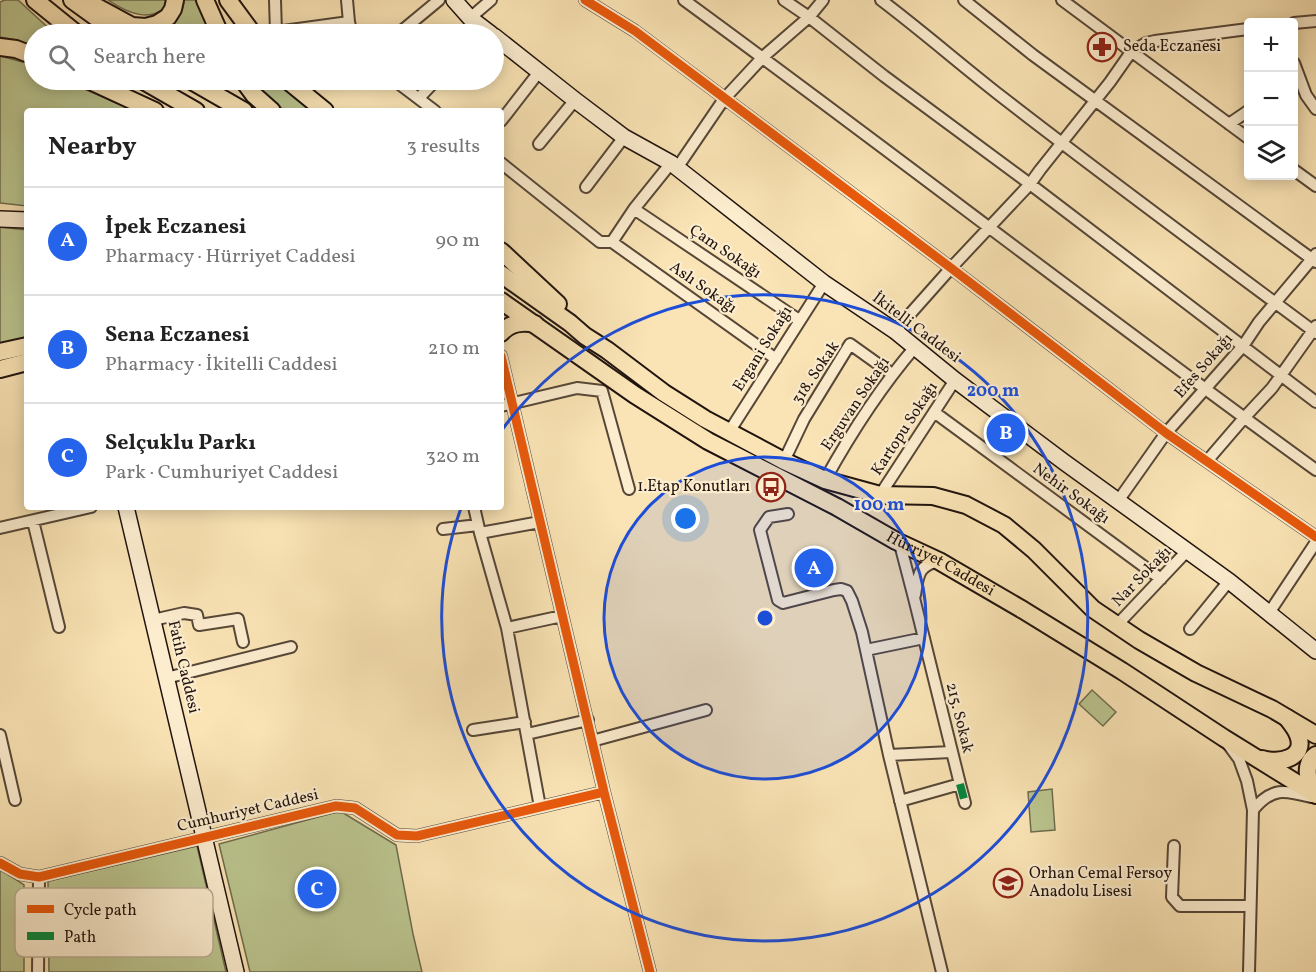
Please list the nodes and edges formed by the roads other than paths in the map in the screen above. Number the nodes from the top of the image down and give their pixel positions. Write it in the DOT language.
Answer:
graph roads {
  1 [pos="35,0"];
  2 [pos="72,0"];
  3 [pos="84,0"];
  4 [pos="175,0"];
  5 [pos="205,0"];
  6 [pos="229,0"];
  7 [pos="276,0"];
  8 [pos="346,0"];
  9 [pos="439,0"];
  10 [pos="454,0"];
  11 [pos="491,0"];
  12 [pos="585,0"];
  13 [pos="684,0"];
  14 [pos="784,0"];
  15 [pos="823,0"];
  16 [pos="881,0"];
  17 [pos="964,0"];
  18 [pos="1062,0"];
  19 [pos="809,17"];
  20 [pos="470,18"];
  21 [pos="1316,21"];
  22 [pos="349,22"];
  23 [pos="1298,23"];
  24 [pos="65,24"];
  25 [pos="105,24"];
  26 [pos="128,24"];
  27 [pos="157,24"];
  28 [pos="216,24"];
  29 [pos="246,24"];
  30 [pos="275,24"];
  31 [pos="335,24"];
  32 [pos="410,24"];
  33 [pos="476,24"];
  34 [pos="1244,30"];
  35 [pos="504,46"];
  36 [pos="0,47"];
  37 [pos="24,52"];
  38 [pos="1131,52"];
  39 [pos="763,57"];
  40 [pos="539,72"];
  41 [pos="1298,83"];
  42 [pos="109,90"];
  43 [pos="159,90"];
  44 [pos="207,90"];
  45 [pos="250,90"];
  46 [pos="299,90"];
  47 [pos="408,90"];
  48 [pos="427,90"];
  49 [pos="419,98"];
  50 [pos="724,99"];
  51 [pos="1096,99"];
  52 [pos="575,100"];
  53 [pos="148,108"];
  54 [pos="191,108"];
  55 [pos="239,108"];
  56 [pos="269,108"];
  57 [pos="321,108"];
  58 [pos="431,108"];
  59 [pos="1316,110"];
  60 [pos="1244,114"];
  61 [pos="504,118"];
  62 [pos="1229,124"];
  63 [pos="1244,135"];
  64 [pos="624,137"];
  65 [pos="1062,142"];
  66 [pos="539,144"];
  67 [pos="504,165"];
  68 [pos="674,165"];
  69 [pos="1298,173"];
  70 [pos="1030,184"];
  71 [pos="1316,186"];
  72 [pos="586,188"];
  73 [pos="634,209"];
  74 [pos="0,219"];
  75 [pos="24,220"];
  76 [pos="989,228"];
  77 [pos="612,242"];
  78 [pos="504,254"];
  79 [pos="1315,258"];
  80 [pos="951,268"];
  81 [pos="504,276"];
  82 [pos="824,283"];
  83 [pos="1276,302"];
  84 [pos="504,308"];
  85 [pos="799,320"];
  86 [pos="535,324"];
  87 [pos="504,330"];
  88 [pos="1315,330"];
  89 [pos="895,331"];
  90 [pos="585,336"];
  91 [pos="1243,346"];
  92 [pos="24,347"];
  93 [pos="915,347"];
  94 [pos="607,350"];
  95 [pos="0,351"];
  96 [pos="776,358"];
  97 [pos="24,363"];
  98 [pos="0,369"];
  99 [pos="892,374"];
  100 [pos="1280,376"];
  101 [pos="955,380"];
  102 [pos="504,381"];
  103 [pos="1204,389"];
  104 [pos="1316,402"];
  105 [pos="507,405"];
  106 [pos="934,412"];
  107 [pos="1244,418"];
  108 [pos="729,432"];
  109 [pos="1166,433"];
  110 [pos="784,461"];
  111 [pos="1207,461"];
  112 [pos="1316,470"];
  113 [pos="825,480"];
  114 [pos="629,489"];
  115 [pos="880,495"];
  116 [pos="1118,501"];
  117 [pos="79,510"];
  118 [pos="127,510"];
  119 [pos="475,510"];
  120 [pos="788,514"];
  121 [pos="33,521"];
  122 [pos="540,522"];
  123 [pos="0,528"];
  124 [pos="875,528"];
  125 [pos="443,529"];
  126 [pos="479,529"];
  127 [pos="1316,537"];
  128 [pos="896,541"];
  129 [pos="1316,542"];
  130 [pos="1188,551"];
  131 [pos="939,561"];
  132 [pos="1161,579"];
  133 [pos="1229,581"];
  134 [pos="915,598"];
  135 [pos="1269,613"];
  136 [pos="562,616"];
  137 [pos="153,620"];
  138 [pos="1118,625"];
  139 [pos="59,627"];
  140 [pos="507,628"];
  141 [pos="1190,628"];
  142 [pos="924,638"];
  143 [pos="243,642"];
  144 [pos="291,647"];
  145 [pos="866,650"];
  146 [pos="1316,651"];
  147 [pos="166,678"];
  148 [pos="706,710"];
  149 [pos="1287,717"];
  150 [pos="588,720"];
  151 [pos="525,722"];
  152 [pos="473,730"];
  153 [pos="527,734"];
  154 [pos="0,735"];
  155 [pos="1316,735"];
  156 [pos="1224,738"];
  157 [pos="592,741"];
  158 [pos="951,753"];
  159 [pos="889,755"];
  160 [pos="1316,755"];
  161 [pos="1255,758"];
  162 [pos="960,784"];
  163 [pos="604,792"];
  164 [pos="1316,795"];
  165 [pos="15,800"];
  166 [pos="900,801"];
  167 [pos="965,803"];
  168 [pos="540,807"];
  169 [pos="1252,810"];
  170 [pos="204,836"];
  171 [pos="1174,846"];
  172 [pos="0,864"];
  173 [pos="39,877"];
  174 [pos="39,888"];
  175 [pos="1250,906"];
  176 [pos="38,957"];
  177 [pos="38,972"];
  178 [pos="236,972"];
  179 [pos="650,972"];
  180 [pos="942,972"];
  181 [pos="1248,972"];
  1 -- 24 [label="main road"];
  2 -- 25 [label="main road"];
  3 -- 26 [label="main road"];
  4 -- 27 [label="main road"];
  5 -- 28 [label="main road"];
  6 -- 29 [label="main road"];
  7 -- 30 [label="street"];
  8 -- 22 [label="street"];
  9 -- 32 [label="street"];
  10 -- 20 [label="main road, İkitelli Caddesi"];
  11 -- 20 [label="street"];
  12 -- 50 [label="street"];
  13 -- 39 [label="street"];
  14 -- 19 [label="street"];
  15 -- 19 [label="street"];
  16 -- 65 [label="street"];
  17 -- 51 [label="street"];
  18 -- 38 [label="street"];
  19 -- 39 [label="street"];
  19 -- 70 [label="street"];
  20 -- 33 [label="main road, İkitelli Caddesi"];
  21 -- 23 [label="street"];
  22 -- 31 [label="street"];
  34 -- 38 [label="street"];
  35 -- 40 [label="main road, İkitelli Caddesi"];
  36 -- 37 [label="main road"];
  38 -- 51 [label="street"];
  38 -- 62 [label="street"];
  39 -- 50 [label="street"];
  39 -- 76 [label="street"];
  40 -- 52 [label="main road, İkitelli Caddesi"];
  40 -- 61 [label="street"];
  41 -- 59 [label="street"];
  42 -- 53 [label="main road"];
  43 -- 54 [label="main road"];
  44 -- 55 [label="main road"];
  45 -- 56 [label="main road"];
  46 -- 57 [label="main road"];
  47 -- 49 [label="street"];
  48 -- 49 [label="street"];
  49 -- 58 [label="street"];
  50 -- 68 [label="street"];
  50 -- 80 [label="street"];
  51 -- 65 [label="street"];
  51 -- 79 [label="street"];
  52 -- 64 [label="main road, İkitelli Caddesi"];
  52 -- 66 [label="street"];
  60 -- 62 [label="street"];
  62 -- 63 [label="street"];
  64 -- 68 [label="main road, İkitelli Caddesi"];
  64 -- 72 [label="street"];
  65 -- 70 [label="street"];
  65 -- 83 [label="street"];
  67 -- 77 [label="street, Aslı Sokağı"];
  68 -- 73 [label="street"];
  68 -- 82 [label="main road, İkitelli Caddesi"];
  69 -- 71 [label="street"];
  70 -- 76 [label="street"];
  70 -- 91 [label="street"];
  73 -- 77 [label="street"];
  73 -- 85 [label="street, Çam Sokağı"];
  74 -- 75 [label="main road"];
  76 -- 80 [label="street"];
  76 -- 103 [label="street"];
  77 -- 96 [label="street, Aslı Sokağı"];
  78 -- 94 [label="main road"];
  79 -- 83 [label="street, Efes Sokağı"];
  80 -- 89 [label="street"];
  80 -- 109 [label="street"];
  81 -- 90 [label="main road"];
  82 -- 85 [label="street, Ergani Sokağı"];
  82 -- 89 [label="main road, İkitelli Caddesi"];
  83 -- 88 [label="street"];
  83 -- 91 [label="street, Efes Sokağı"];
  84 -- 86 [label="main road, Hürriyet Caddesi"];
  84 -- 90 [label="main road"];
  85 -- 96 [label="street, Ergani Sokağı"];
  86 -- 87 [label="main road"];
  86 -- 124 [label="main road, Hürriyet Caddesi"];
  88 -- 100 [label="street"];
  89 -- 93 [label="main road, İkitelli Caddesi"];
  90 -- 94 [label="main road"];
  91 -- 100 [label="street"];
  91 -- 103 [label="street, Efes Sokağı"];
  92 -- 95 [label="main road"];
  93 -- 99 [label="street, Erguvan Sokağı"];
  93 -- 101 [label="main road, İkitelli Caddesi"];
  94 -- 108 [label="main road"];
  96 -- 108 [label="street, Ergani Sokağı"];
  97 -- 98 [label="main road"];
  99 -- 110 [label="street, 318. Sokak"];
  99 -- 113 [label="street, Erguvan Sokağı"];
  100 -- 104 [label="street"];
  100 -- 107 [label="street"];
  101 -- 106 [label="street, Kartopu Sokağı"];
  101 -- 116 [label="main road, İkitelli Caddesi"];
  102 -- 105 [label="street"];
  103 -- 107 [label="street"];
  103 -- 109 [label="street, Efes Sokağı"];
  105 -- 114 [label="street"];
  105 -- 122 [label="street"];
  106 -- 115 [label="street, Kartopu Sokağı"];
  106 -- 132 [label="street, Nehir Sokağı"];
  107 -- 111 [label="street"];
  107 -- 112 [label="street"];
  108 -- 110 [label="main road"];
  109 -- 111 [label="street"];
  109 -- 116 [label="street, Efes Sokağı"];
  110 -- 113 [label="main road"];
  111 -- 127 [label="street"];
  113 -- 115 [label="main road"];
  115 -- 124 [label="main road"];
  115 -- 138 [label="main road"];
  116 -- 130 [label="main road, İkitelli Caddesi"];
  117 -- 121 [label="street"];
  118 -- 137 [label="main road, Fatih Caddesi"];
  119 -- 126 [label="street"];
  120 -- 145 [label="street"];
  121 -- 123 [label="street"];
  121 -- 139 [label="street"];
  122 -- 126 [label="street"];
  122 -- 136 [label="street"];
  124 -- 128 [label="main road, Hürriyet Caddesi"];
  125 -- 126 [label="street"];
  126 -- 140 [label="street"];
  128 -- 131 [label="main road, Hürriyet Caddesi"];
  128 -- 134 [label="street, 215. Sokak"];
  129 -- 135 [label="street"];
  130 -- 132 [label="street, Nar Sokağı"];
  130 -- 133 [label="main road, İkitelli Caddesi"];
  131 -- 134 [label="street"];
  131 -- 156 [label="main road, Hürriyet Caddesi"];
  132 -- 138 [label="street, Nar Sokağı"];
  133 -- 135 [label="main road, İkitelli Caddesi"];
  133 -- 141 [label="street"];
  134 -- 142 [label="street, 215. Sokak"];
  135 -- 146 [label="main road, İkitelli Caddesi"];
  136 -- 140 [label="street"];
  136 -- 150 [label="street"];
  137 -- 143 [label="street"];
  137 -- 147 [label="main road, Fatih Caddesi"];
  138 -- 149 [label="main road"];
  140 -- 151 [label="street"];
  142 -- 145 [label="street"];
  142 -- 158 [label="street, 215. Sokak"];
  144 -- 147 [label="street"];
  145 -- 159 [label="street"];
  147 -- 170 [label="main road, Fatih Caddesi"];
  148 -- 157 [label="street"];
  149 -- 155 [label="main road"];
  149 -- 161 [label="main road"];
  150 -- 153 [label="street"];
  150 -- 157 [label="street"];
  151 -- 152 [label="street"];
  151 -- 153 [label="street"];
  153 -- 168 [label="street"];
  154 -- 165 [label="street"];
  156 -- 161 [label="main road, Hürriyet Caddesi"];
  156 -- 169 [label="street"];
  157 -- 163 [label="street"];
  158 -- 159 [label="street"];
  158 -- 162 [label="street, 215. Sokak"];
  159 -- 166 [label="street"];
  160 -- 164 [label="main road"];
  161 -- 164 [label="main road, Hürriyet Caddesi"];
  162 -- 166 [label="street"];
  162 -- 167 [label="street, 215. Sokak"];
  163 -- 168 [label="street, Cumhuriyet Caddesi"];
  163 -- 179 [label="street"];
  164 -- 169 [label="street"];
  166 -- 180 [label="street"];
  168 -- 170 [label="street, Cumhuriyet Caddesi"];
  169 -- 175 [label="street"];
  170 -- 173 [label="street, Cumhuriyet Caddesi"];
  170 -- 178 [label="main road, Fatih Caddesi"];
  171 -- 175 [label="street"];
  172 -- 173 [label="street, Cumhuriyet Caddesi"];
  173 -- 174 [label="street"];
  175 -- 181 [label="street"];
  176 -- 177 [label="street"];
}
